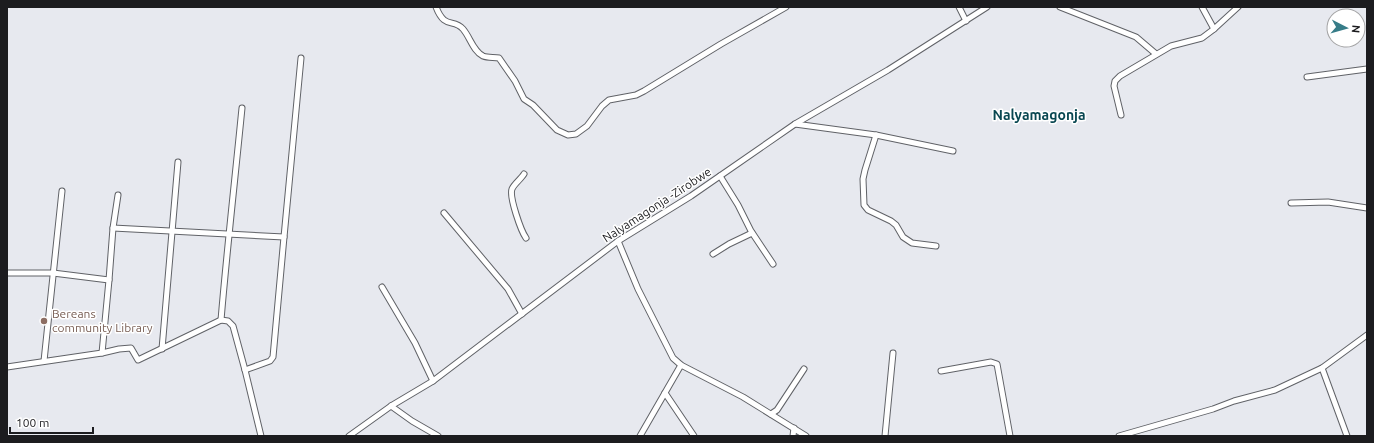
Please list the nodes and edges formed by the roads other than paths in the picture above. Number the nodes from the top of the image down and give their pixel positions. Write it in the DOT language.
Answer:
graph roads {
  1 [pos="436,7"];
  2 [pos="786,7"];
  3 [pos="959,7"];
  4 [pos="987,7"];
  5 [pos="1060,7"];
  6 [pos="1202,7"];
  7 [pos="1238,7"];
  8 [pos="966,21"];
  9 [pos="1214,29"];
  10 [pos="1156,54"];
  11 [pos="301,58"];
  12 [pos="1367,69"];
  13 [pos="1307,77"];
  14 [pos="242,108"];
  15 [pos="1121,115"];
  16 [pos="795,124"];
  17 [pos="876,135"];
  18 [pos="953,151"];
  19 [pos="178,162"];
  20 [pos="524,174"];
  21 [pos="720,176"];
  22 [pos="62,192"];
  23 [pos="118,195"];
  24 [pos="1291,203"];
  25 [pos="1367,208"];
  26 [pos="444,213"];
  27 [pos="113,228"];
  28 [pos="172,230"];
  29 [pos="752,233"];
  30 [pos="228,235"];
  31 [pos="284,237"];
  32 [pos="526,238"];
  33 [pos="618,241"];
  34 [pos="936,246"];
  35 [pos="713,254"];
  36 [pos="773,264"];
  37 [pos="7,273"];
  38 [pos="53,273"];
  39 [pos="109,280"];
  40 [pos="382,287"];
  41 [pos="522,314"];
  42 [pos="221,320"];
  43 [pos="1367,335"];
  44 [pos="162,349"];
  45 [pos="102,353"];
  46 [pos="893,353"];
  47 [pos="44,361"];
  48 [pos="681,365"];
  49 [pos="7,367"];
  50 [pos="1322,368"];
  51 [pos="245,370"];
  52 [pos="804,370"];
  53 [pos="941,371"];
  54 [pos="433,381"];
  55 [pos="665,394"];
  56 [pos="391,406"];
  57 [pos="771,414"];
  58 [pos="794,428"];
  59 [pos="260,436"];
  60 [pos="349,436"];
  61 [pos="438,436"];
  62 [pos="640,436"];
  63 [pos="694,436"];
  64 [pos="793,436"];
  65 [pos="806,436"];
  66 [pos="885,436"];
  67 [pos="1010,436"];
  68 [pos="1119,436"];
  69 [pos="1347,436"];
  1 -- 2 [label="street"];
  3 -- 8 [label="street"];
  4 -- 8 [label="street, Nalyamagonja -Zirobwe"];
  5 -- 10 [label="street"];
  6 -- 9 [label="street"];
  7 -- 9 [label="street"];
  8 -- 16 [label="street, Nalyamagonja -Zirobwe"];
  9 -- 10 [label="street"];
  10 -- 15 [label="street"];
  11 -- 31 [label="street"];
  12 -- 13 [label="street"];
  14 -- 30 [label="street"];
  16 -- 17 [label="street"];
  16 -- 21 [label="street, Nalyamagonja -Zirobwe"];
  17 -- 18 [label="street"];
  17 -- 34 [label="street"];
  19 -- 28 [label="street"];
  20 -- 32 [label="street"];
  21 -- 29 [label="street"];
  21 -- 33 [label="street, Nalyamagonja -Zirobwe"];
  22 -- 38 [label="street"];
  23 -- 27 [label="street"];
  24 -- 25 [label="street"];
  26 -- 41 [label="street"];
  27 -- 28 [label="street"];
  27 -- 39 [label="street"];
  28 -- 30 [label="street"];
  28 -- 44 [label="street"];
  29 -- 35 [label="street"];
  29 -- 36 [label="street"];
  30 -- 31 [label="street"];
  30 -- 42 [label="street"];
  31 -- 51 [label="street"];
  33 -- 41 [label="street, Nalyamagonja -Zirobwe"];
  33 -- 48 [label="street"];
  37 -- 38 [label="street"];
  38 -- 39 [label="street"];
  38 -- 47 [label="street"];
  39 -- 45 [label="street"];
  40 -- 54 [label="street"];
  41 -- 54 [label="street, Nalyamagonja -Zirobwe"];
  42 -- 44 [label="street"];
  42 -- 51 [label="street"];
  43 -- 50 [label="street"];
  44 -- 45 [label="street"];
  45 -- 47 [label="street"];
  46 -- 66 [label="street"];
  47 -- 49 [label="street"];
  48 -- 55 [label="street"];
  48 -- 57 [label="street"];
  50 -- 68 [label="street"];
  50 -- 69 [label="street"];
  51 -- 59 [label="street"];
  52 -- 57 [label="street"];
  53 -- 67 [label="street"];
  54 -- 56 [label="street, Nalyamagonja -Zirobwe"];
  55 -- 62 [label="street"];
  55 -- 63 [label="street"];
  56 -- 60 [label="street, Nalyamagonja -Zirobwe"];
  56 -- 61 [label="street"];
  57 -- 58 [label="street"];
  58 -- 64 [label="street"];
  58 -- 65 [label="street"];
}
